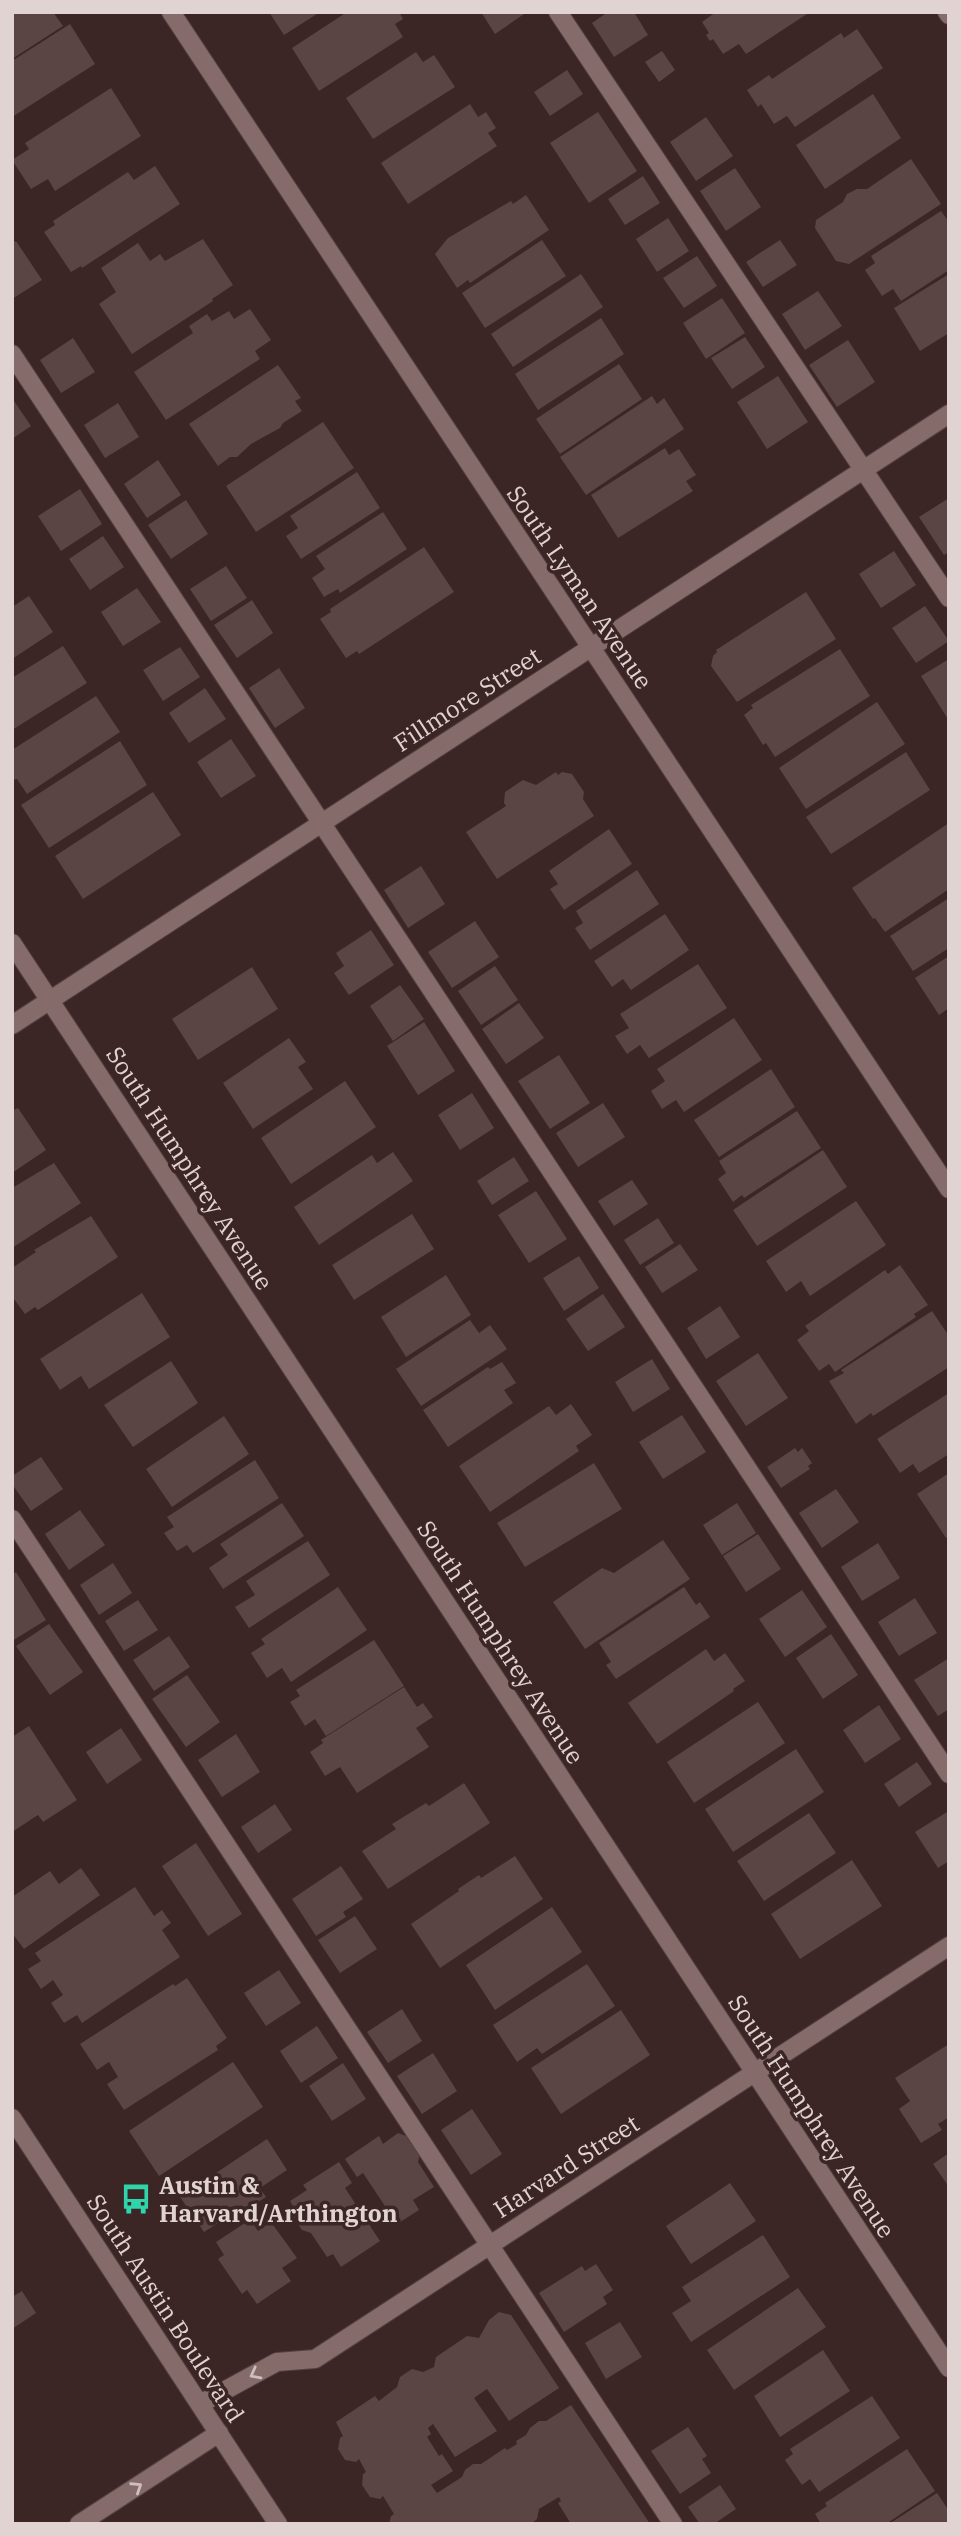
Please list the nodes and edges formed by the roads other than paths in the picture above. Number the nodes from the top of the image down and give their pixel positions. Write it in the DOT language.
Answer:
graph roads {
  1 [pos="171,12"];
  2 [pos="558,12"];
  3 [pos="12,354"];
  4 [pos="949,414"];
  5 [pos="863,470"];
  6 [pos="949,598"];
  7 [pos="590,648"];
  8 [pos="322,823"];
  9 [pos="12,943"];
  10 [pos="50,1001"];
  11 [pos="12,1025"];
  12 [pos="949,1189"];
  13 [pos="12,1520"];
  14 [pos="949,1774"];
  15 [pos="949,1946"];
  16 [pos="754,2072"];
  17 [pos="12,2118"];
  18 [pos="489,2245"];
  19 [pos="949,2368"];
  20 [pos="200,2404"];
  21 [pos="219,2434"];
  22 [pos="79,2524"];
  23 [pos="278,2524"];
  24 [pos="673,2524"];
  1 -- 7 [label="street, South Lyman Avenue"];
  2 -- 5 [label="street"];
  3 -- 8 [label="street"];
  4 -- 5 [label="street, Fillmore Street"];
  5 -- 6 [label="street"];
  5 -- 7 [label="street, Fillmore Street"];
  7 -- 8 [label="street, Fillmore Street"];
  7 -- 12 [label="street, South Lyman Avenue"];
  8 -- 10 [label="street, Fillmore Street"];
  8 -- 14 [label="street"];
  9 -- 10 [label="street, South Humphrey Avenue"];
  10 -- 11 [label="street, Fillmore Street"];
  10 -- 16 [label="street, South Humphrey Avenue"];
  13 -- 18 [label="street"];
  15 -- 16 [label="street, Harvard Street"];
  16 -- 18 [label="street, Harvard Street"];
  16 -- 19 [label="street, South Humphrey Avenue"];
  17 -- 20 [label="street, South Austin Boulevard"];
  18 -- 20 [label="street, Harvard Street, one-way"];
  18 -- 24 [label="street"];
  20 -- 21 [label="street, South Austin Boulevard"];
  22 -- 21 [label="street, one-way"];
  21 -- 23 [label="street, South Austin Boulevard"];
}
